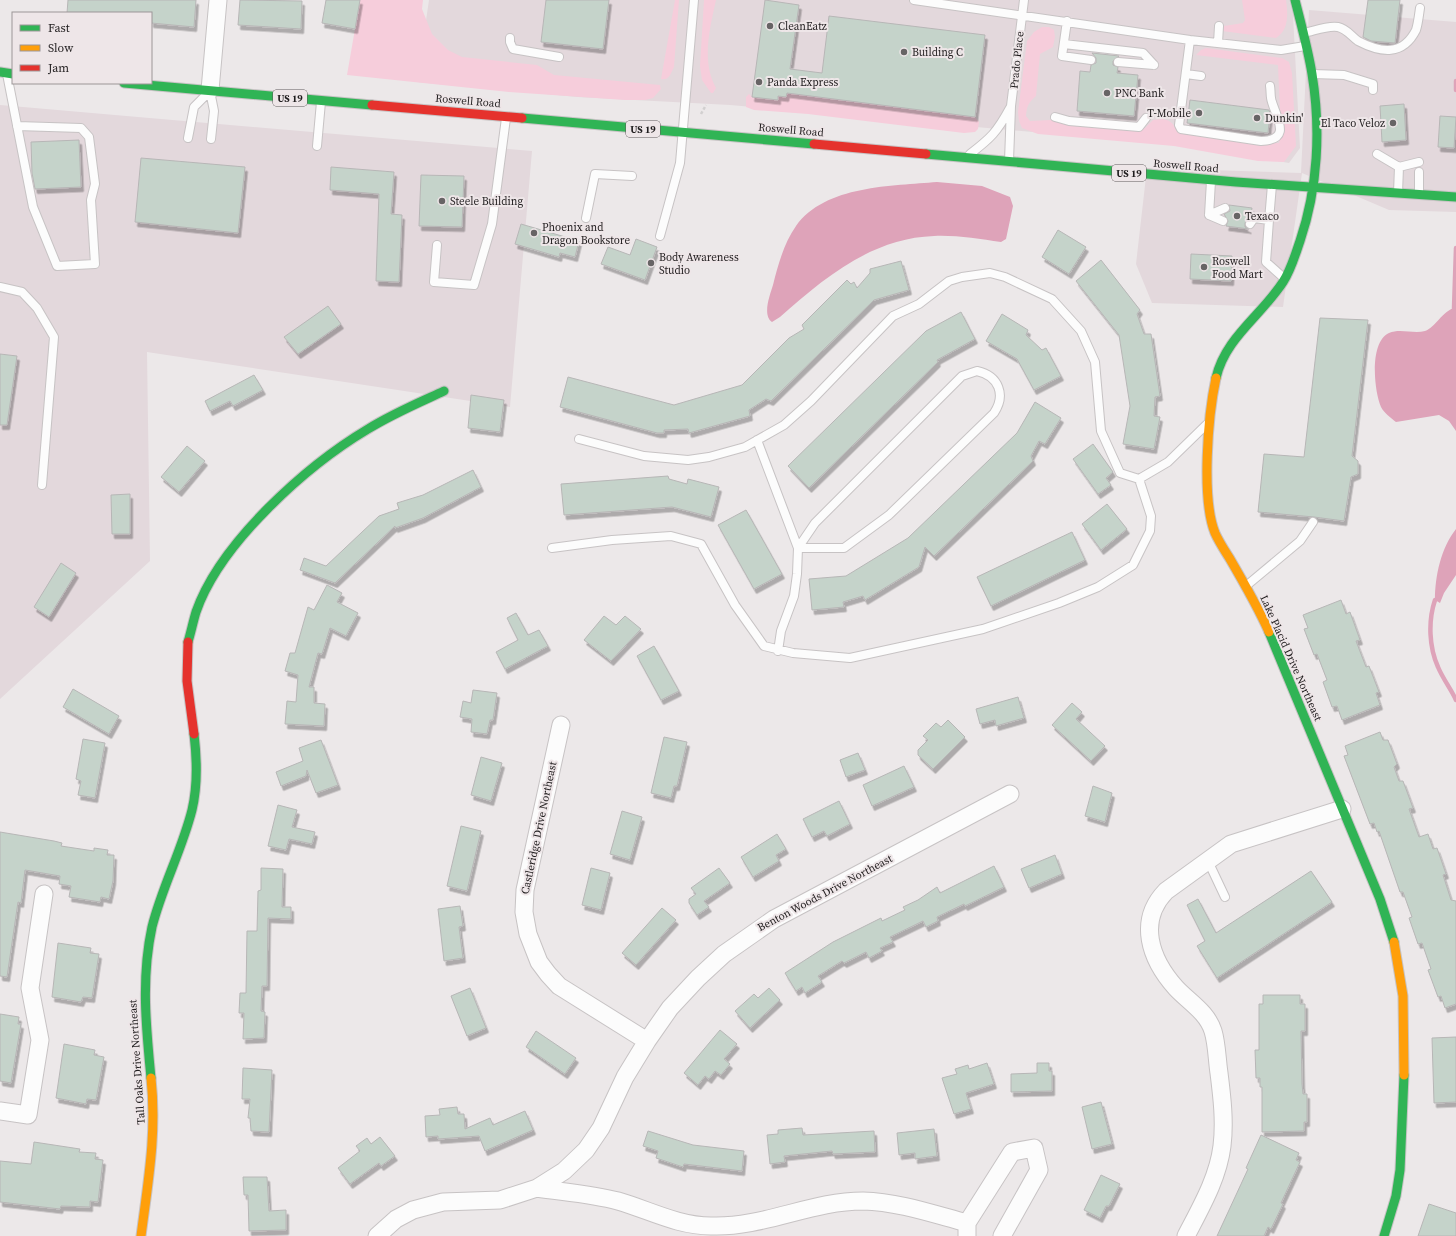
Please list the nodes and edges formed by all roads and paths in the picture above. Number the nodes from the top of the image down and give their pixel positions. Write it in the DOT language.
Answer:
graph roads {
  1 [pos="218,0"];
  2 [pos="694,0"];
  3 [pos="914,0"];
  4 [pos="1024,0"];
  5 [pos="1295,0"];
  6 [pos="1420,8"];
  7 [pos="1022,14"];
  8 [pos="1067,21"];
  9 [pos="1219,26"];
  10 [pos="1303,34"];
  11 [pos="510,38"];
  12 [pos="1190,40"];
  13 [pos="1218,43"];
  14 [pos="1064,44"];
  15 [pos="1305,46"];
  16 [pos="559,57"];
  17 [pos="1091,60"];
  18 [pos="1118,62"];
  19 [pos="7,73"];
  20 [pos="1186,74"];
  21 [pos="1312,74"];
  22 [pos="1201,76"];
  23 [pos="136,84"];
  24 [pos="1270,86"];
  25 [pos="1373,87"];
  26 [pos="210,90"];
  27 [pos="322,101"];
  28 [pos="706,105"];
  29 [pos="1011,106"];
  30 [pos="699,109"];
  31 [pos="703,109"];
  32 [pos="701,114"];
  33 [pos="506,117"];
  34 [pos="1055,117"];
  35 [pos="1146,118"];
  36 [pos="17,126"];
  37 [pos="683,132"];
  38 [pos="188,138"];
  39 [pos="211,139"];
  40 [pos="317,146"];
  41 [pos="1377,154"];
  42 [pos="965,158"];
  43 [pos="1009,162"];
  44 [pos="1419,162"];
  45 [pos="1399,167"];
  46 [pos="1419,172"];
  47 [pos="632,176"];
  48 [pos="1211,180"];
  49 [pos="1272,185"];
  50 [pos="1313,188"];
  51 [pos="1398,194"];
  52 [pos="1419,195"];
  53 [pos="1456,197"];
  54 [pos="1225,208"];
  55 [pos="1209,214"];
  56 [pos="586,218"];
  57 [pos="1252,218"];
  58 [pos="1269,220"];
  59 [pos="1223,221"];
  60 [pos="660,236"];
  61 [pos="437,245"];
  62 [pos="1285,279"];
  63 [pos="0,287"];
  64 [pos="444,391"];
  65 [pos="1209,421"];
  66 [pos="578,439"];
  67 [pos="757,440"];
  68 [pos="1139,479"];
  69 [pos="42,485"];
  70 [pos="1313,522"];
  71 [pos="552,548"];
  72 [pos="798,548"];
  73 [pos="1246,586"];
  74 [pos="778,651"];
  75 [pos="561,725"];
  76 [pos="1010,794"];
  77 [pos="1342,809"];
  78 [pos="1208,861"];
  79 [pos="44,894"];
  80 [pos="1225,897"];
  81 [pos="647,1041"];
  82 [pos="0,1111"];
  83 [pos="537,1188"];
  84 [pos="967,1230"];
  85 [pos="141,1236"];
  86 [pos="377,1236"];
  87 [pos="1002,1236"];
  88 [pos="1186,1236"];
  89 [pos="1384,1236"];
  1 -- 26 [label="street"];
  2 -- 37 [label="lane"];
  3 -- 7 [label="lane"];
  4 -- 7 [label="lane, Prado Place"];
  5 -- 10 [label="street, Lake Placid Drive Northeast"];
  6 -- 10 [label="lane"];
  7 -- 8 [label="lane"];
  7 -- 29 [label="lane, Prado Place"];
  8 -- 12 [label="lane"];
  8 -- 14 [label="lane"];
  9 -- 13 [label="lane"];
  10 -- 15 [label="street, Lake Placid Drive Northeast"];
  11 -- 16 [label="lane"];
  12 -- 13 [label="lane"];
  12 -- 20 [label="lane"];
  13 -- 15 [label="lane"];
  14 -- 17 [label="lane"];
  14 -- 18 [label="lane"];
  15 -- 21 [label="street, Lake Placid Drive Northeast"];
  19 -- 36 [label="lane"];
  20 -- 22 [label="lane"];
  20 -- 24 [label="lane"];
  21 -- 25 [label="lane"];
  21 -- 50 [label="street, Lake Placid Drive Northeast"];
  23 -- 26 [label="street, Roswell Road / US 19"];
  26 -- 27 [label="street, Roswell Road / US 19"];
  26 -- 38 [label="lane"];
  26 -- 39 [label="lane"];
  27 -- 33 [label="street, Roswell Road / US 19"];
  27 -- 40 [label="lane"];
  28 -- 31 [label="path"];
  29 -- 42 [label="lane, Prado Place"];
  29 -- 43 [label="lane, Prado Place"];
  30 -- 31 [label="path"];
  31 -- 32 [label="path"];
  33 -- 37 [label="street, Roswell Road / US 19"];
  33 -- 61 [label="lane"];
  34 -- 35 [label="lane"];
  36 -- 36 [label="lane"];
  37 -- 42 [label="street, Roswell Road / US 19"];
  37 -- 60 [label="lane"];
  41 -- 45 [label="lane"];
  42 -- 43 [label="street, Roswell Road / US 19"];
  43 -- 48 [label="street, Roswell Road / US 19"];
  44 -- 45 [label="lane"];
  45 -- 51 [label="lane"];
  46 -- 52 [label="lane"];
  47 -- 56 [label="lane"];
  48 -- 49 [label="street, Roswell Road / US 19"];
  48 -- 55 [label="lane"];
  49 -- 50 [label="street, Roswell Road / US 19"];
  49 -- 58 [label="lane"];
  50 -- 51 [label="street, Roswell Road / US 19"];
  50 -- 62 [label="street, Lake Placid Drive Northeast"];
  51 -- 52 [label="street, Roswell Road / US 19"];
  52 -- 53 [label="street, Roswell Road / US 19"];
  54 -- 55 [label="lane"];
  55 -- 59 [label="lane"];
  57 -- 58 [label="lane"];
  58 -- 62 [label="lane"];
  62 -- 65 [label="street, Lake Placid Drive Northeast"];
  63 -- 69 [label="lane"];
  64 -- 85 [label="street, Tall Oaks Drive Northeast"];
  65 -- 68 [label="lane"];
  65 -- 73 [label="street, Lake Placid Drive Northeast"];
  66 -- 67 [label="lane"];
  67 -- 68 [label="lane"];
  67 -- 72 [label="lane"];
  68 -- 74 [label="lane"];
  70 -- 73 [label="lane"];
  71 -- 74 [label="lane"];
  72 -- 72 [label="lane"];
  72 -- 74 [label="lane"];
  73 -- 77 [label="street, Lake Placid Drive Northeast"];
  75 -- 81 [label="street, Castleridge Drive Northeast"];
  76 -- 81 [label="street, Benton Woods Drive Northeast"];
  77 -- 78 [label="street"];
  77 -- 89 [label="street, Lake Placid Drive Northeast"];
  78 -- 80 [label="lane"];
  78 -- 88 [label="street"];
  79 -- 82 [label="street"];
  81 -- 83 [label="street, Benton Woods Drive Northeast"];
  83 -- 84 [label="street"];
  83 -- 86 [label="street, Benton Woods Drive Northeast"];
  84 -- 87 [label="street"];
}
